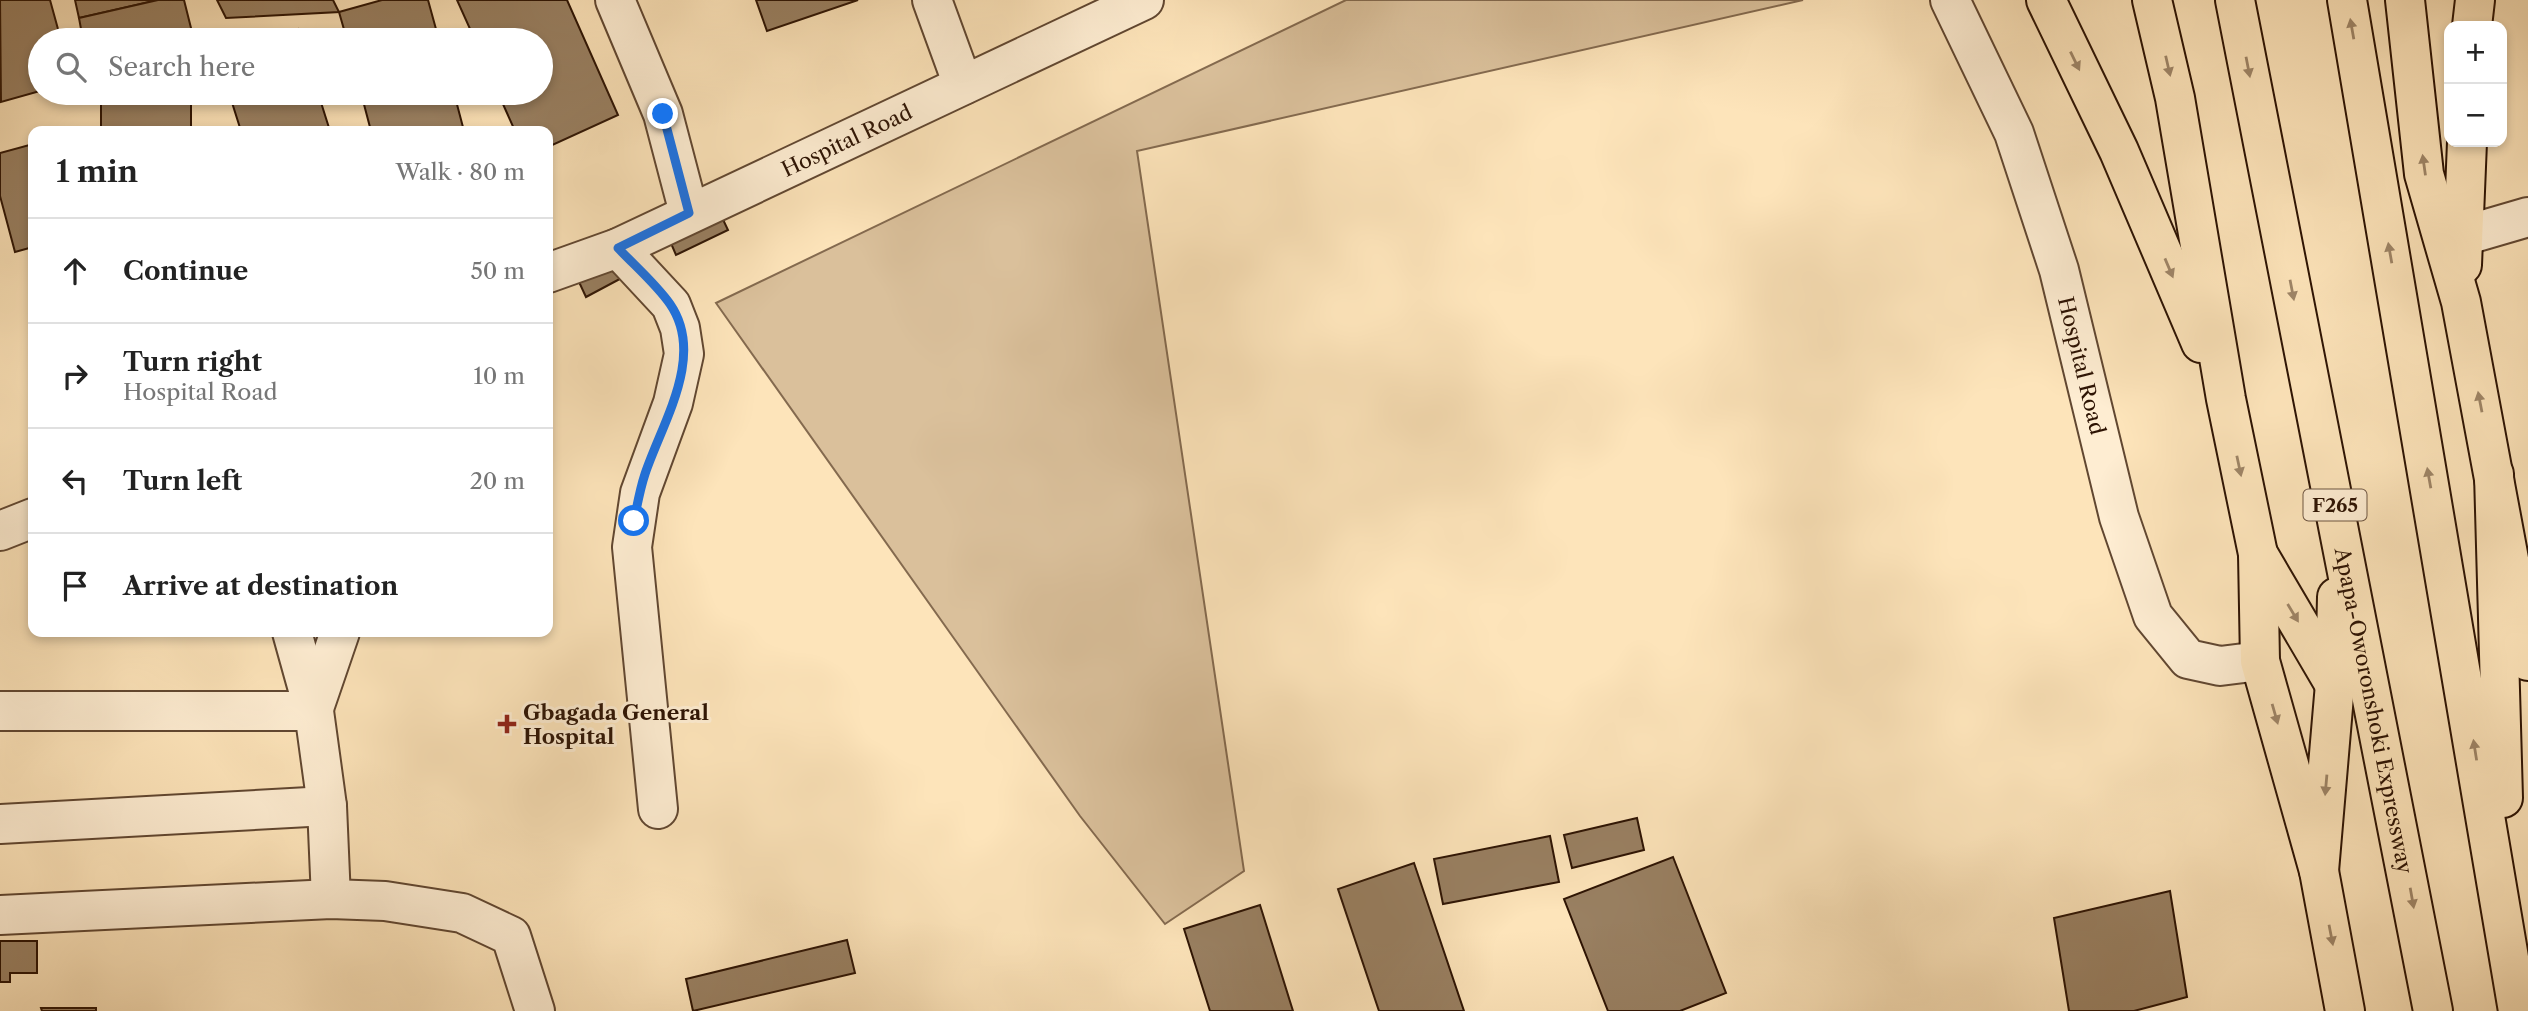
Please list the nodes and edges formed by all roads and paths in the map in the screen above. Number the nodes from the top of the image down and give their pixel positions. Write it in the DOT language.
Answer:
graph roads {
  1 [pos="615,0"];
  2 [pos="932,0"];
  3 [pos="1144,0"];
  4 [pos="1950,0"];
  5 [pos="2046,0"];
  6 [pos="2152,0"];
  7 [pos="2235,0"];
  8 [pos="2347,0"];
  9 [pos="2405,0"];
  10 [pos="2475,0"];
  11 [pos="2473,21"];
  12 [pos="963,85"];
  13 [pos="2467,147"];
  14 [pos="689,213"];
  15 [pos="2528,216"];
  16 [pos="2463,236"];
  17 [pos="618,248"];
  18 [pos="553,271"];
  19 [pos="2461,302"];
  20 [pos="2226,400"];
  21 [pos="2494,474"];
  22 [pos="28,520"];
  23 [pos="2338,521"];
  24 [pos="2437,523"];
  25 [pos="0,531"];
  26 [pos="2258,555"];
  27 [pos="293,637"];
  28 [pos="338,637"];
  29 [pos="2526,637"];
  30 [pos="2260,662"];
  31 [pos="2335,684"];
  32 [pos="2500,705"];
  33 [pos="0,710"];
  34 [pos="314,710"];
  35 [pos="2528,785"];
  36 [pos="327,806"];
  37 [pos="658,809"];
  38 [pos="0,824"];
  39 [pos="2401,839"];
  40 [pos="2319,871"];
  41 [pos="331,899"];
  42 [pos="0,915"];
  43 [pos="2506,940"];
  44 [pos="535,1011"];
  45 [pos="2345,1011"];
  46 [pos="2433,1011"];
  47 [pos="2518,1011"];
  1 -- 14 [label="street"];
  2 -- 12 [label="street"];
  3 -- 12 [label="street, Hospital Road"];
  4 -- 30 [label="street, Hospital Road"];
  5 -- 20 [label="main road, one-way"];
  6 -- 20 [label="main road, one-way"];
  7 -- 23 [label="main road, Apapa-Oworonshoki Expressway / F265, one-way"];
  24 -- 8 [label="main road, one-way"];
  19 -- 9 [label="main road, one-way"];
  10 -- 11 [label="main road"];
  12 -- 14 [label="street, Hospital Road"];
  13 -- 16 [label="main road"];
  14 -- 17 [label="street, Hospital Road"];
  15 -- 16 [label="street"];
  16 -- 19 [label="main road"];
  17 -- 18 [label="street, Hospital Road"];
  17 -- 37 [label="street"];
  21 -- 19 [label="main road, one-way"];
  20 -- 26 [label="main road, one-way"];
  21 -- 29 [label="main road"];
  21 -- 32 [label="main road"];
  22 -- 25 [label="street"];
  23 -- 31 [label="main road"];
  23 -- 39 [label="main road, Apapa-Oworonshoki Expressway / F265"];
  24 -- 32 [label="main road"];
  43 -- 24 [label="main road, one-way"];
  26 -- 30 [label="main road"];
  26 -- 31 [label="main road, one-way"];
  27 -- 34 [label="street"];
  28 -- 34 [label="street"];
  30 -- 40 [label="main road, one-way"];
  31 -- 39 [label="main road"];
  31 -- 40 [label="main road, one-way"];
  32 -- 35 [label="main road"];
  32 -- 43 [label="main road"];
  33 -- 34 [label="street"];
  34 -- 36 [label="street"];
  36 -- 38 [label="street"];
  36 -- 41 [label="street"];
  39 -- 46 [label="main road, Apapa-Oworonshoki Expressway / F265, one-way"];
  40 -- 45 [label="main road, one-way"];
  41 -- 42 [label="street"];
  41 -- 44 [label="street"];
  43 -- 47 [label="main road"];
}
